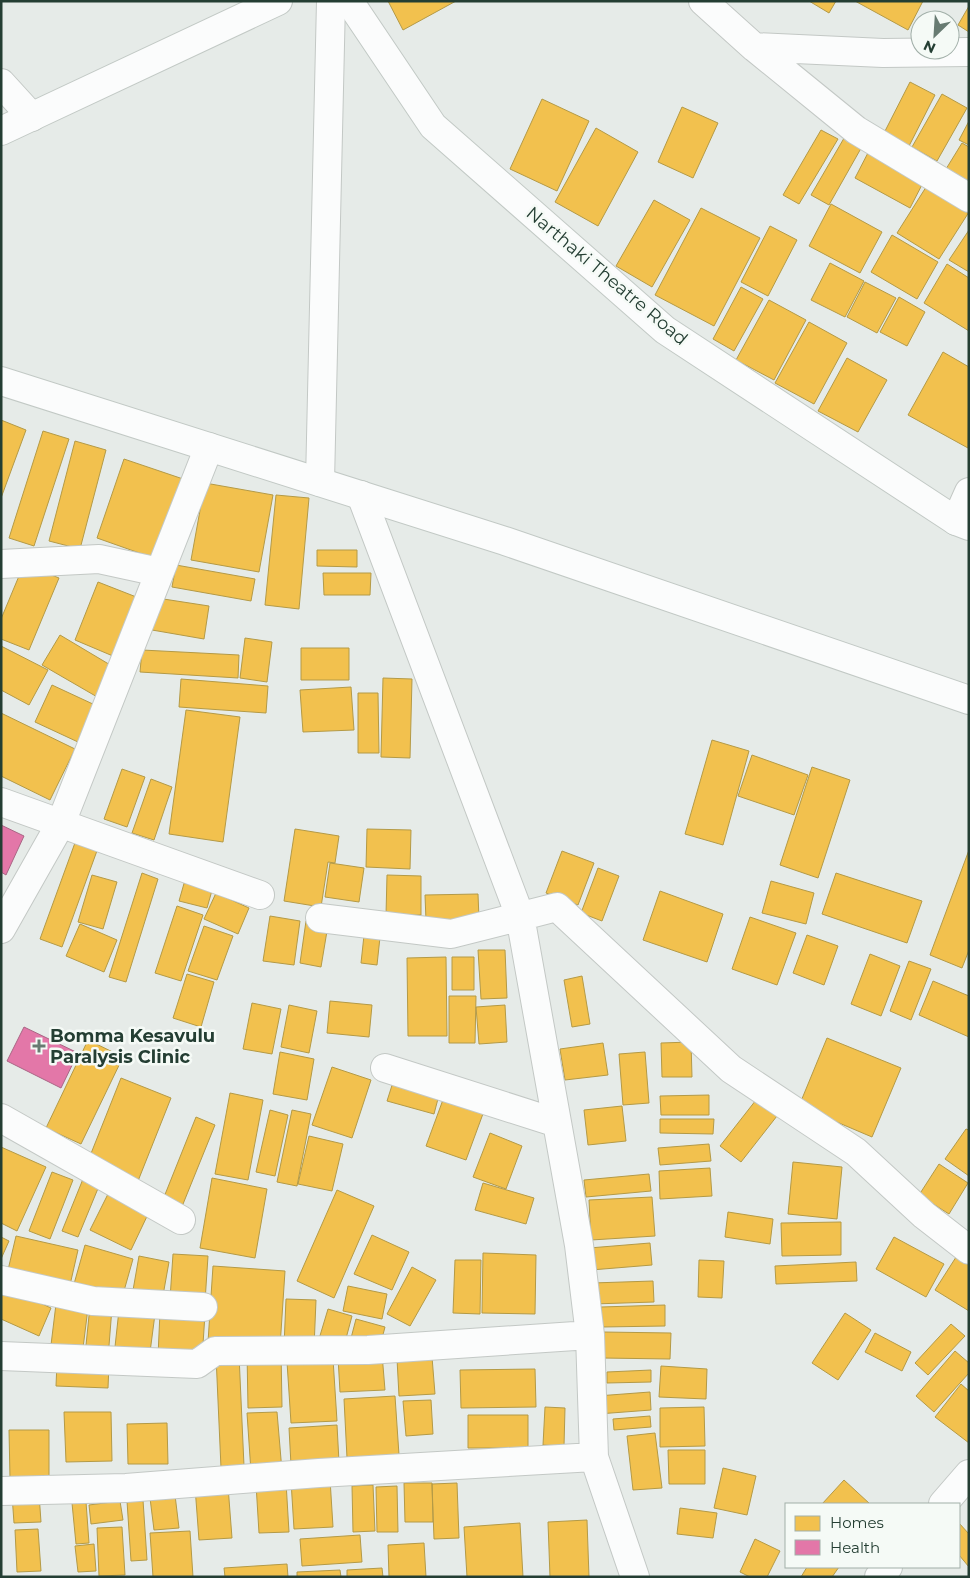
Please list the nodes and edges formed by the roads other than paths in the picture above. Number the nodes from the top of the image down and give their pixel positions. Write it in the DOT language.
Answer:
graph roads {
  1 [pos="278,1"];
  2 [pos="332,1"];
  3 [pos="349,1"];
  4 [pos="703,1"];
  5 [pos="754,47"];
  6 [pos="969,52"];
  7 [pos="1,83"];
  8 [pos="32,116"];
  9 [pos="1,131"];
  10 [pos="969,198"];
  11 [pos="1,381"];
  12 [pos="209,447"];
  13 [pos="320,482"];
  14 [pos="969,492"];
  15 [pos="361,495"];
  16 [pos="962,524"];
  17 [pos="1,564"];
  18 [pos="159,572"];
  19 [pos="969,700"];
  20 [pos="1,802"];
  21 [pos="61,823"];
  22 [pos="260,894"];
  23 [pos="520,916"];
  24 [pos="320,918"];
  25 [pos="1,929"];
  26 [pos="385,1068"];
  27 [pos="1,1118"];
  28 [pos="557,1122"];
  29 [pos="181,1220"];
  30 [pos="969,1250"];
  31 [pos="1,1280"];
  32 [pos="203,1307"];
  33 [pos="590,1335"];
  34 [pos="1,1356"];
  35 [pos="594,1457"];
  36 [pos="969,1474"];
  37 [pos="1,1491"];
  38 [pos="944,1503"];
  39 [pos="635,1577"];
  1 -- 8 [label="street"];
  2 -- 13 [label="street"];
  3 -- 16 [label="street, Narthaki Theatre Road"];
  4 -- 5 [label="street"];
  5 -- 6 [label="street"];
  5 -- 10 [label="street"];
  7 -- 8 [label="street"];
  8 -- 9 [label="street"];
  11 -- 12 [label="street"];
  12 -- 13 [label="street"];
  12 -- 18 [label="street"];
  13 -- 15 [label="street"];
  14 -- 16 [label="street"];
  15 -- 19 [label="street"];
  15 -- 23 [label="street"];
  17 -- 18 [label="street"];
  18 -- 21 [label="street"];
  20 -- 21 [label="street"];
  21 -- 22 [label="street"];
  21 -- 25 [label="street"];
  23 -- 24 [label="street"];
  23 -- 28 [label="street"];
  23 -- 30 [label="street"];
  26 -- 28 [label="street"];
  27 -- 29 [label="street"];
  28 -- 33 [label="street"];
  31 -- 32 [label="street"];
  33 -- 34 [label="street"];
  33 -- 35 [label="street"];
  35 -- 37 [label="street"];
  35 -- 39 [label="street"];
  36 -- 38 [label="street"];
}
